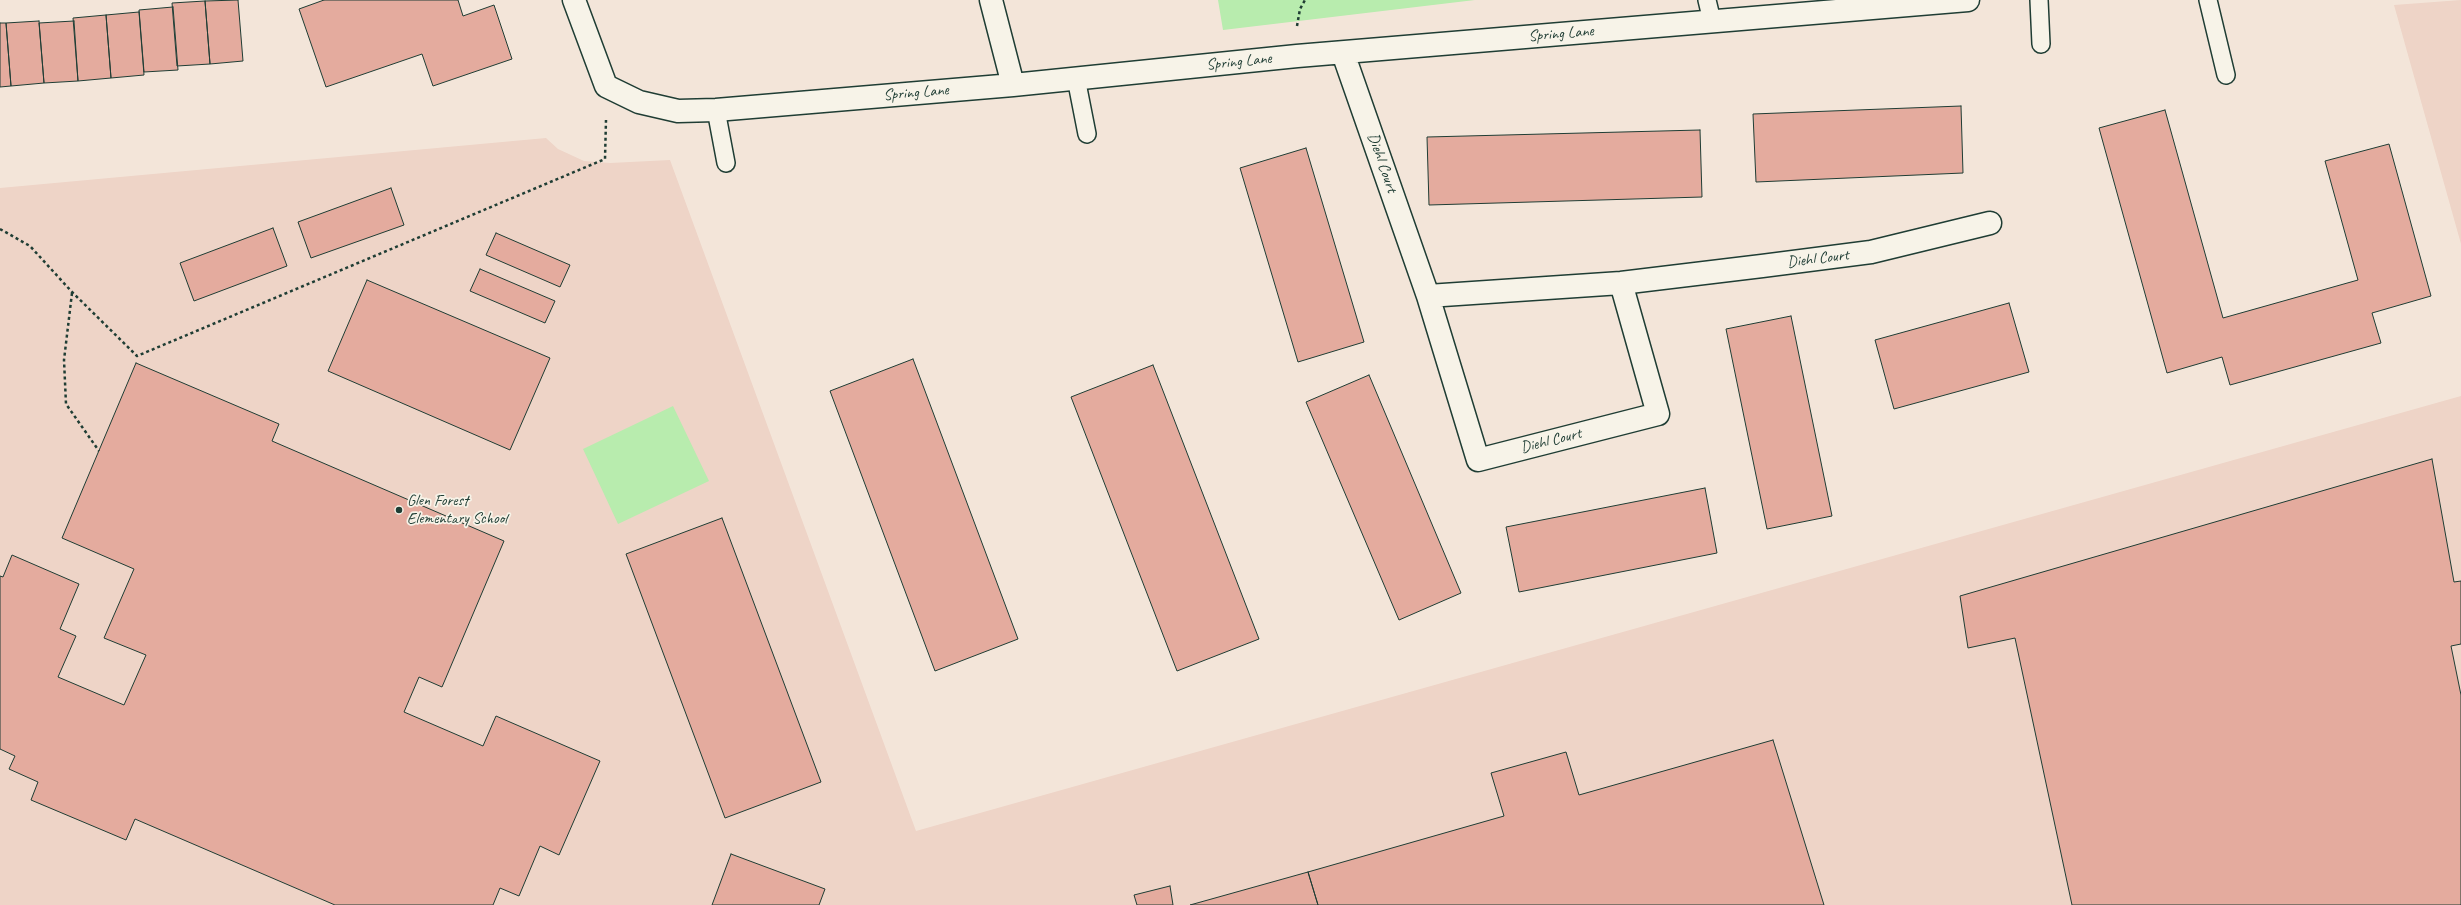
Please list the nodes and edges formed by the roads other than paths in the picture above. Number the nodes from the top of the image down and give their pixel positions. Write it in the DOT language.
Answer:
graph roads {
  1 [pos="574,0"];
  2 [pos="991,0"];
  3 [pos="1707,0"];
  4 [pos="1968,0"];
  5 [pos="2039,0"];
  6 [pos="2208,0"];
  7 [pos="1712,21"];
  8 [pos="2041,44"];
  9 [pos="1344,53"];
  10 [pos="2226,75"];
  11 [pos="1076,78"];
  12 [pos="1013,85"];
  13 [pos="716,110"];
  14 [pos="1087,134"];
  15 [pos="726,163"];
  16 [pos="1990,223"];
  17 [pos="1621,283"];
  18 [pos="1428,296"];
  1 -- 13 [label="street, Spring Lane"];
  2 -- 12 [label="street"];
  3 -- 7 [label="lane"];
  4 -- 7 [label="street, Spring Lane"];
  5 -- 8 [label="lane"];
  6 -- 10 [label="lane"];
  7 -- 9 [label="street, Spring Lane"];
  9 -- 11 [label="street, Spring Lane"];
  9 -- 18 [label="street, Diehl Court"];
  11 -- 12 [label="street, Spring Lane"];
  11 -- 14 [label="lane"];
  12 -- 13 [label="street, Spring Lane"];
  13 -- 15 [label="lane"];
  16 -- 17 [label="street, Diehl Court"];
  17 -- 18 [label="street, Diehl Court"];
  17 -- 18 [label="street, Diehl Court"];
}
